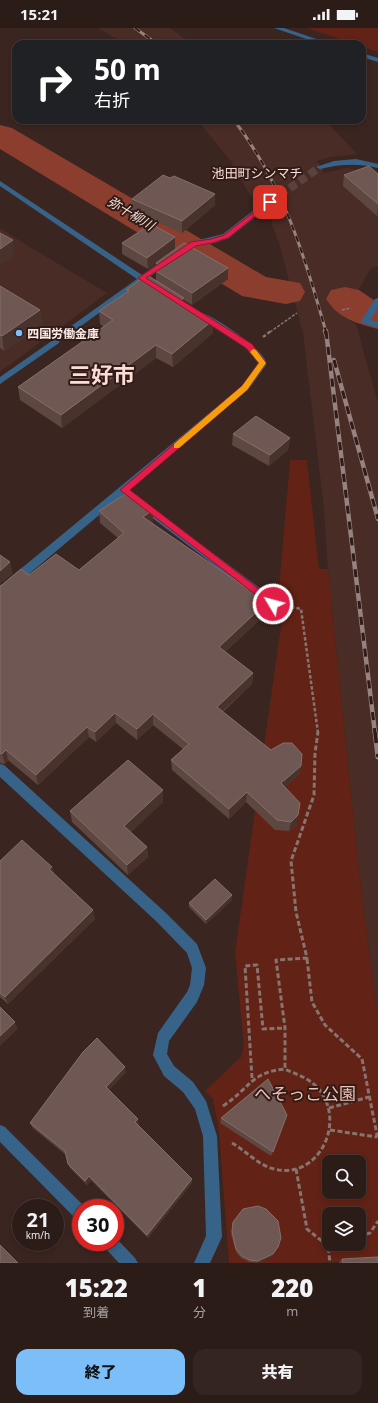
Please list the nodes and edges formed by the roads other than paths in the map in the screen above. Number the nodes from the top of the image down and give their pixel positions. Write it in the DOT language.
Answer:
graph roads {
  1 [pos="277,28"];
  2 [pos="315,40"];
  3 [pos="366,56"];
  4 [pos="378,60"];
  5 [pos="378,166"];
  6 [pos="320,167"];
  7 [pos="0,183"];
  8 [pos="270,202"];
  9 [pos="142,278"];
  10 [pos="162,291"];
  11 [pos="376,305"];
  12 [pos="195,312"];
  13 [pos="378,326"];
  14 [pos="0,381"];
  15 [pos="130,495"];
  16 [pos="0,592"];
  17 [pos="273,604"];
  18 [pos="0,769"];
  19 [pos="0,1132"];
  20 [pos="72,1205"];
  21 [pos="118,1251"];
  22 [pos="130,1263"];
  23 [pos="202,1263"];
  1 -- 2 [label="street"];
  3 -- 4 [label="street"];
  5 -- 6 [label="street"];
  7 -- 9 [label="street"];
  8 -- 9 [label="street"];
  9 -- 10 [label="street"];
  9 -- 14 [label="street"];
  11 -- 13 [label="street"];
  12 -- 15 [label="street"];
  15 -- 16 [label="street"];
  15 -- 17 [label="street"];
  18 -- 23 [label="street"];
  19 -- 20 [label="street"];
  21 -- 22 [label="street"];
}
